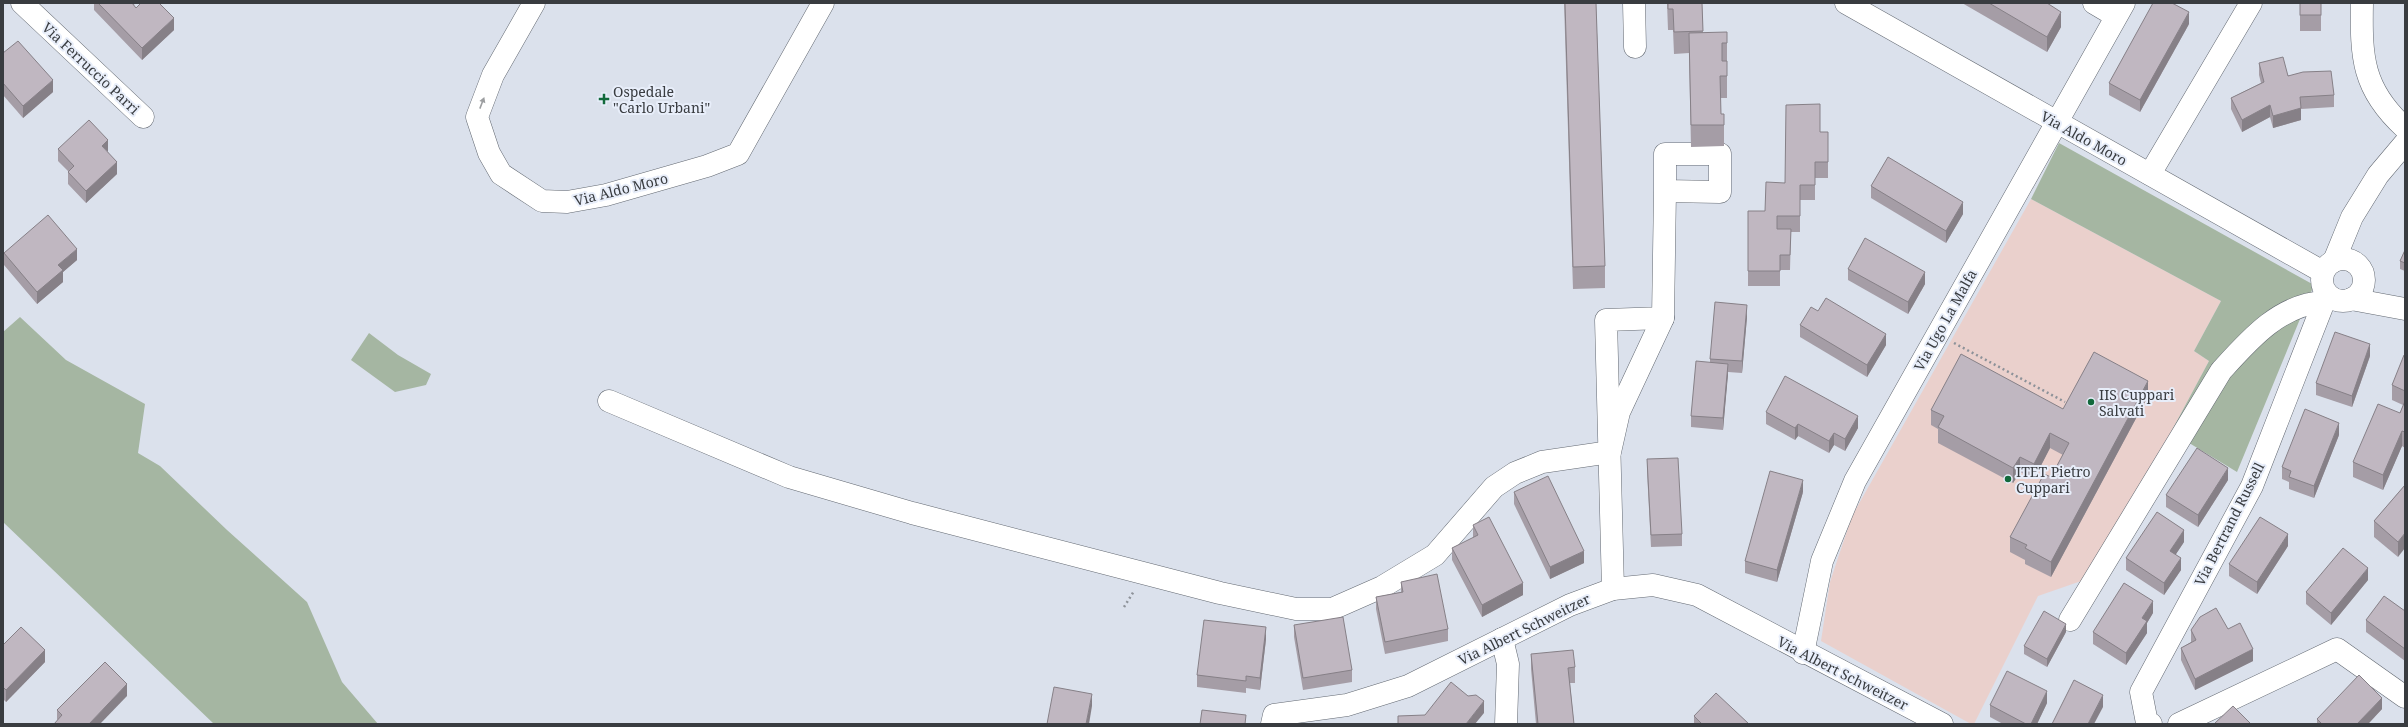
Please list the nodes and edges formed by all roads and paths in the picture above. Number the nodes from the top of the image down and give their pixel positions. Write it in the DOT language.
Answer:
graph roads {
  1 [pos="22,3"];
  2 [pos="534,3"];
  3 [pos="823,3"];
  4 [pos="1634,3"];
  5 [pos="1846,3"];
  6 [pos="2094,3"];
  7 [pos="2251,3"];
  8 [pos="2362,3"];
  9 [pos="2120,10"];
  10 [pos="1635,47"];
  11 [pos="143,117"];
  12 [pos="2055,122"];
  13 [pos="2405,128"];
  14 [pos="2405,143"];
  15 [pos="2150,174"];
  16 [pos="1665,192"];
  17 [pos="2352,217"];
  18 [pos="2329,266"];
  19 [pos="2360,269"];
  20 [pos="2326,298"];
  21 [pos="2352,299"];
  22 [pos="2404,309"];
  23 [pos="1663,318"];
  24 [pos="1937,334"];
  25 [pos="609,401"];
  26 [pos="2065,402"];
  27 [pos="1610,452"];
  28 [pos="1613,589"];
  29 [pos="2070,620"];
  30 [pos="1502,639"];
  31 [pos="1803,653"];
  32 [pos="2405,697"];
  33 [pos="1273,720"];
  34 [pos="1935,722"];
  35 [pos="1506,724"];
  36 [pos="2151,724"];
  37 [pos="2179,724"];
  1 -- 11 [label="street, Via Ferruccio Parri"];
  3 -- 2 [label="street, Via Aldo Moro, one-way"];
  4 -- 10 [label="street"];
  5 -- 12 [label="street, Via Aldo Moro"];
  6 -- 9 [label="street"];
  7 -- 15 [label="street"];
  8 -- 13 [label="street"];
  9 -- 12 [label="street, Via Ugo La Malfa"];
  12 -- 15 [label="street, Via Aldo Moro"];
  12 -- 24 [label="street, Via Ugo La Malfa"];
  14 -- 17 [label="street"];
  15 -- 18 [label="street, Via Aldo Moro"];
  16 -- 23 [label="street"];
  17 -- 18 [label="street"];
  17 -- 19 [label="street"];
  18 -- 19 [label="street, Via Aldo Moro"];
  18 -- 20 [label="street"];
  19 -- 21 [label="street"];
  19 -- 22 [label="street"];
  20 -- 21 [label="street"];
  20 -- 29 [label="street"];
  20 -- 36 [label="street, Via Bertrand Russell"];
  21 -- 22 [label="street"];
  23 -- 27 [label="street"];
  23 -- 27 [label="street"];
  24 -- 26 [label="path"];
  24 -- 31 [label="street, Via Ugo La Malfa"];
  25 -- 27 [label="street"];
  27 -- 28 [label="street"];
  28 -- 30 [label="street, Via Albert Schweitzer"];
  28 -- 31 [label="street, Via Albert Schweitzer"];
  30 -- 33 [label="street, Via Albert Schweitzer"];
  30 -- 35 [label="street"];
  31 -- 34 [label="street, Via Albert Schweitzer"];
  32 -- 37 [label="street"];
}
